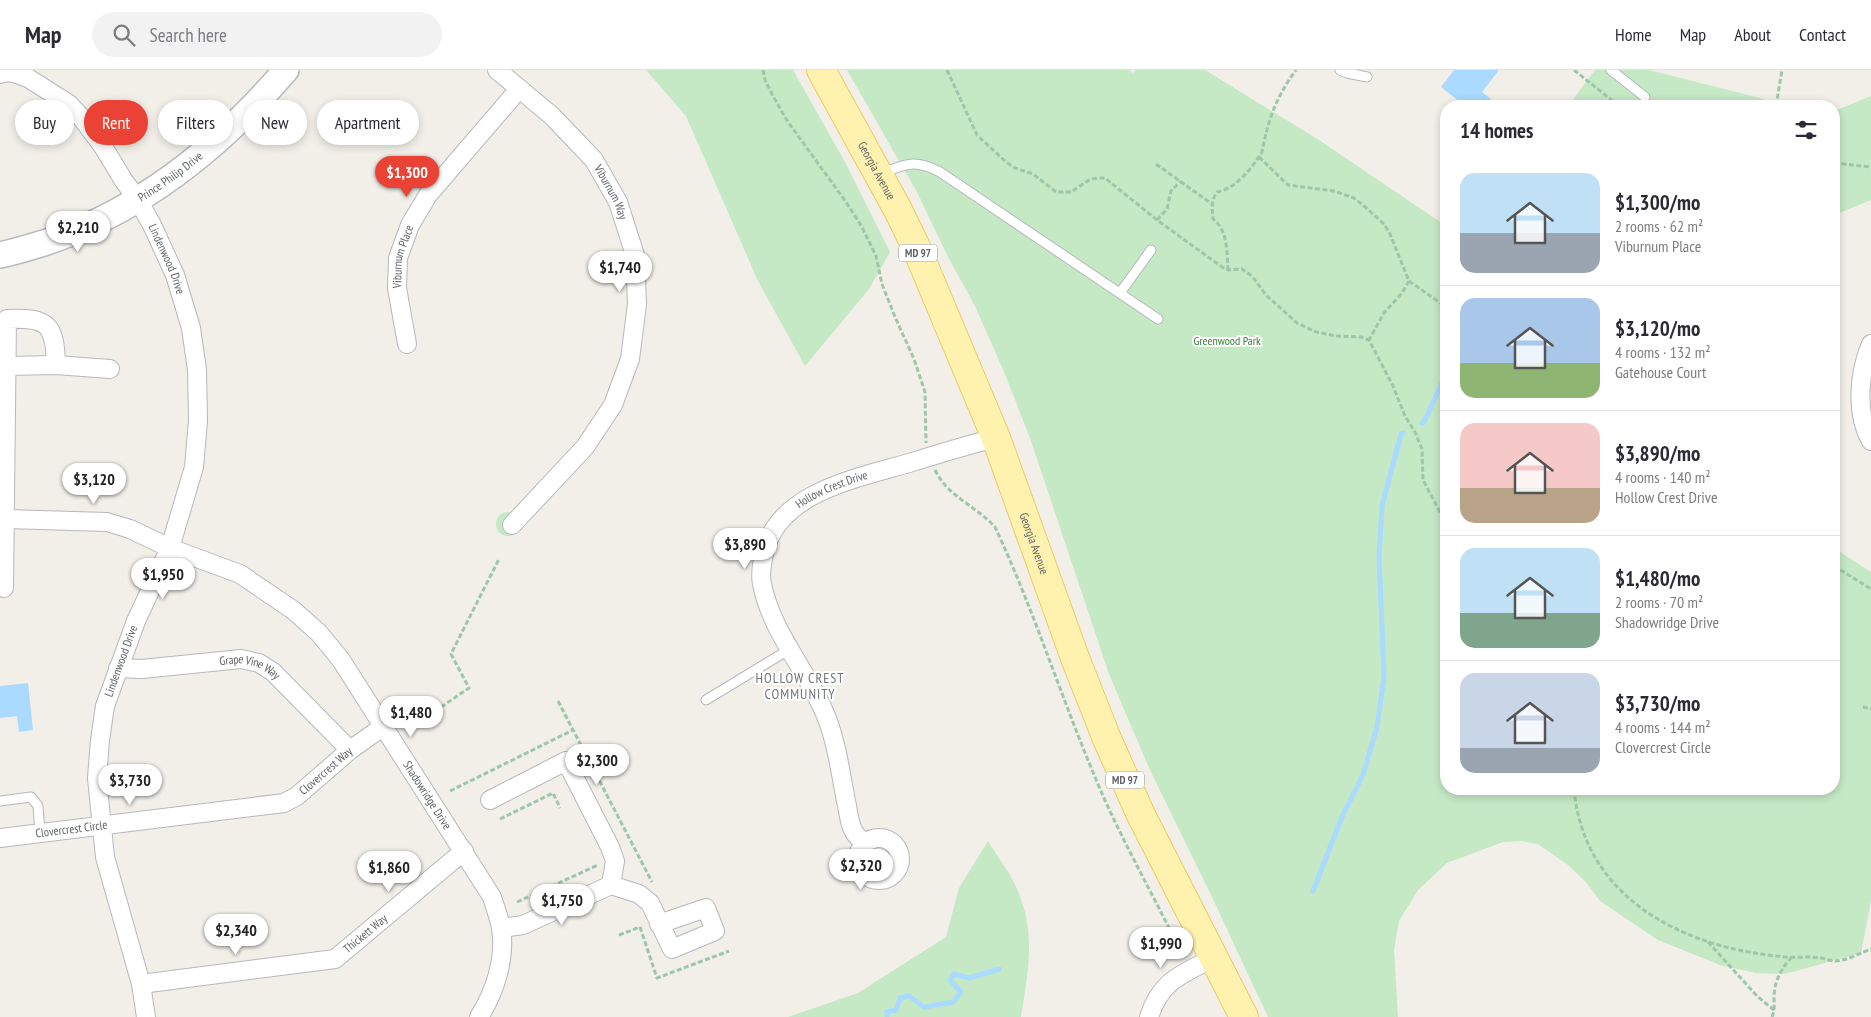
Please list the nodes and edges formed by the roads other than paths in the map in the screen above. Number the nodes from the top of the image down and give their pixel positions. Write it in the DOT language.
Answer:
graph roads {
  1 [pos="286,70"];
  2 [pos="497,70"];
  3 [pos="821,70"];
  4 [pos="1340,70"];
  5 [pos="1611,70"];
  6 [pos="0,74"];
  7 [pos="1367,77"];
  8 [pos="519,89"];
  9 [pos="1645,96"];
  10 [pos="879,174"];
  11 [pos="138,200"];
  12 [pos="1151,250"];
  13 [pos="0,255"];
  14 [pos="1120,293"];
  15 [pos="1158,320"];
  16 [pos="407,344"];
  17 [pos="1871,344"];
  18 [pos="56,365"];
  19 [pos="6,366"];
  20 [pos="110,370"];
  21 [pos="996,438"];
  22 [pos="1871,441"];
  23 [pos="6,519"];
  24 [pos="512,525"];
  25 [pos="170,548"];
  26 [pos="4,588"];
  27 [pos="790,649"];
  28 [pos="118,668"];
  29 [pos="706,700"];
  30 [pos="384,726"];
  31 [pos="350,750"];
  32 [pos="490,800"];
  33 [pos="0,801"];
  34 [pos="264,805"];
  35 [pos="101,826"];
  36 [pos="40,834"];
  37 [pos="0,838"];
  38 [pos="865,844"];
  39 [pos="464,851"];
  40 [pos="611,885"];
  41 [pos="660,924"];
  42 [pos="501,928"];
  43 [pos="1213,958"];
  44 [pos="141,984"];
  45 [pos="146,1017"];
  46 [pos="479,1017"];
  47 [pos="1149,1017"];
  48 [pos="1244,1017"];
  1 -- 11 [label="street, Prince Philip Drive"];
  2 -- 8 [label="street, Viburnum Way"];
  3 -- 10 [label="main road, Georgia Avenue / MD 97"];
  4 -- 7 [label="lane"];
  5 -- 9 [label="lane"];
  6 -- 11 [label="street, Lindenwood Drive"];
  8 -- 16 [label="street, Viburnum Place"];
  8 -- 24 [label="street, Viburnum Way"];
  10 -- 14 [label="lane"];
  10 -- 21 [label="main road, Georgia Avenue / MD 97"];
  11 -- 13 [label="street, Prince Philip Drive"];
  11 -- 25 [label="street, Lindenwood Drive"];
  12 -- 14 [label="lane"];
  14 -- 15 [label="lane"];
  17 -- 22 [label="street"];
  18 -- 19 [label="street"];
  18 -- 19 [label="street"];
  18 -- 20 [label="street"];
  19 -- 23 [label="street"];
  21 -- 27 [label="street, Hollow Crest Drive"];
  21 -- 43 [label="main road, Georgia Avenue / MD 97"];
  23 -- 25 [label="street, Shadowridge Drive"];
  23 -- 26 [label="street"];
  25 -- 28 [label="street, Lindenwood Drive"];
  25 -- 30 [label="street, Shadowridge Drive"];
  27 -- 29 [label="lane"];
  27 -- 38 [label="street, Hollow Crest Drive"];
  28 -- 31 [label="street, Grape Vine Way"];
  28 -- 35 [label="street, Lindenwood Drive"];
  30 -- 31 [label="street, Clovercrest Way"];
  30 -- 39 [label="street, Shadowridge Drive"];
  31 -- 34 [label="street, Clovercrest Way"];
  32 -- 40 [label="street"];
  33 -- 36 [label="lane"];
  34 -- 35 [label="street, Clovercrest Circle"];
  35 -- 36 [label="street, Clovercrest Circle"];
  35 -- 44 [label="street, Lindenwood Drive"];
  36 -- 37 [label="street, Clovercrest Circle"];
  39 -- 42 [label="street, Shadowridge Drive"];
  39 -- 44 [label="street, Thickett Way"];
  40 -- 41 [label="street"];
  40 -- 42 [label="street"];
  42 -- 46 [label="street, Shadowridge Drive"];
  43 -- 47 [label="street"];
  43 -- 48 [label="main road, Georgia Avenue / MD 97"];
  44 -- 45 [label="street, Lindenwood Drive"];
}
